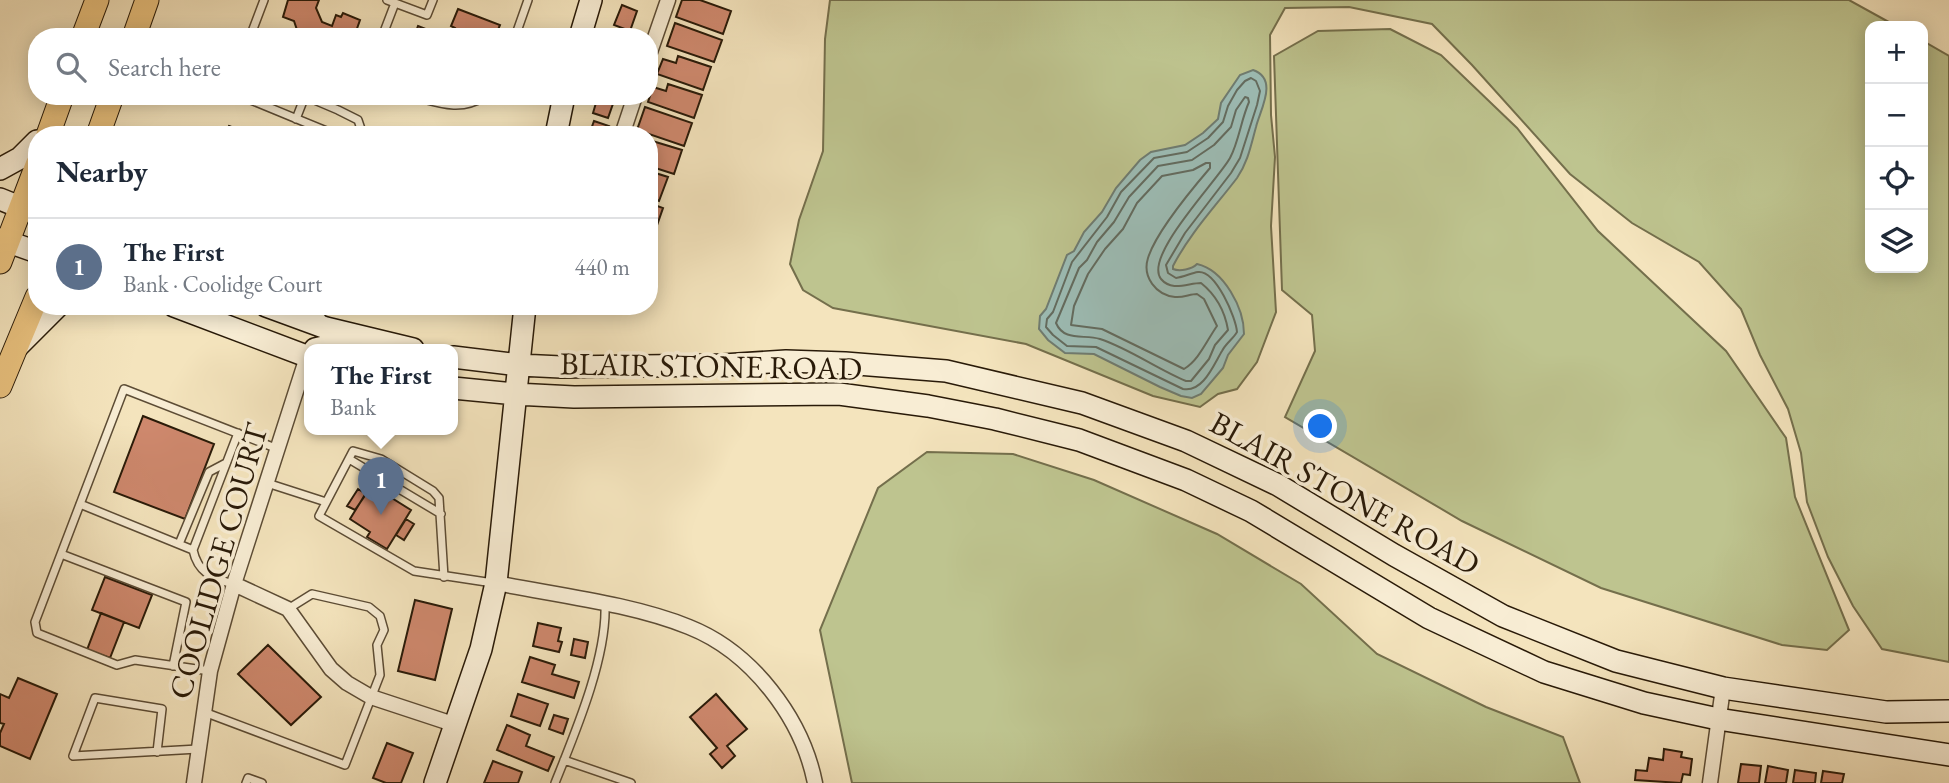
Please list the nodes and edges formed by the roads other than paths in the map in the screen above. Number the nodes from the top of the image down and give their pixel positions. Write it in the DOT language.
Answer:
graph roads {
  1 [pos="97,0"];
  2 [pos="147,0"];
  3 [pos="264,0"];
  4 [pos="433,0"];
  5 [pos="528,0"];
  6 [pos="591,0"];
  7 [pos="668,0"];
  8 [pos="391,1"];
  9 [pos="86,28"];
  10 [pos="137,28"];
  11 [pos="253,28"];
  12 [pos="384,28"];
  13 [pos="518,28"];
  14 [pos="583,28"];
  15 [pos="658,29"];
  16 [pos="58,105"];
  17 [pos="109,105"];
  18 [pos="263,105"];
  19 [pos="301,105"];
  20 [pos="326,105"];
  21 [pos="446,105"];
  22 [pos="470,105"];
  23 [pos="562,105"];
  24 [pos="632,105"];
  25 [pos="296,119"];
  26 [pos="48,126"];
  27 [pos="101,126"];
  28 [pos="314,126"];
  29 [pos="360,126"];
  30 [pos="558,126"];
  31 [pos="625,126"];
  32 [pos="28,150"];
  33 [pos="0,169"];
  34 [pos="28,186"];
  35 [pos="19,207"];
  36 [pos="3,248"];
  37 [pos="28,251"];
  38 [pos="29,315"];
  39 [pos="49,315"];
  40 [pos="200,315"];
  41 [pos="297,315"];
  42 [pos="320,315"];
  43 [pos="524,315"];
  44 [pos="326,328"];
  45 [pos="364,337"];
  46 [pos="342,344"];
  47 [pos="393,344"];
  48 [pos="14,349"];
  49 [pos="304,352"];
  50 [pos="458,357"];
  51 [pos="519,365"];
  52 [pos="304,372"];
  53 [pos="0,386"];
  54 [pos="458,388"];
  55 [pos="515,394"];
  56 [pos="238,433"];
  57 [pos="278,449"];
  58 [pos="351,455"];
  59 [pos="227,463"];
  60 [pos="267,483"];
  61 [pos="326,502"];
  62 [pos="80,504"];
  63 [pos="441,514"];
  64 [pos="179,544"];
  65 [pos="193,550"];
  66 [pos="61,554"];
  67 [pos="444,577"];
  68 [pos="496,583"];
  69 [pos="234,584"];
  70 [pos="605,605"];
  71 [pos="288,609"];
  72 [pos="173,666"];
  73 [pos="210,671"];
  74 [pos="1723,688"];
  75 [pos="371,697"];
  76 [pos="1949,711"];
  77 [pos="204,712"];
  78 [pos="1718,719"];
  79 [pos="456,725"];
  80 [pos="198,749"];
  81 [pos="157,752"];
  82 [pos="1949,755"];
  83 [pos="564,760"];
  84 [pos="194,783"];
  85 [pos="246,783"];
  86 [pos="262,783"];
  87 [pos="435,783"];
  88 [pos="555,783"];
  89 [pos="631,783"];
  90 [pos="815,783"];
  91 [pos="1710,783"];
  1 -- 9 [label="main road"];
  2 -- 10 [label="main road"];
  3 -- 11 [label="lane"];
  4 -- 8 [label="lane"];
  5 -- 13 [label="lane"];
  6 -- 14 [label="street"];
  7 -- 15 [label="street"];
  8 -- 12 [label="lane"];
  16 -- 26 [label="main road"];
  17 -- 27 [label="main road"];
  18 -- 25 [label="lane"];
  19 -- 25 [label="lane"];
  20 -- 29 [label="lane"];
  21 -- 22 [label="lane"];
  23 -- 30 [label="street"];
  24 -- 31 [label="street"];
  25 -- 28 [label="lane"];
  32 -- 33 [label="street"];
  34 -- 35 [label="main road"];
  35 -- 36 [label="main road"];
  36 -- 37 [label="street"];
  38 -- 48 [label="main road"];
  39 -- 48 [label="street"];
  40 -- 49 [label="street"];
  41 -- 44 [label="street"];
  42 -- 44 [label="lane"];
  43 -- 51 [label="street"];
  44 -- 45 [label="street"];
  45 -- 46 [label="street"];
  45 -- 47 [label="street"];
  48 -- 53 [label="main road"];
  50 -- 51 [label="street, BLAIR STONE ROAD"];
  51 -- 55 [label="street"];
  51 -- 74 [label="street, BLAIR STONE ROAD"];
  52 -- 57 [label="street, COOLIDGE COURT"];
  54 -- 55 [label="street, BLAIR STONE ROAD"];
  55 -- 68 [label="street"];
  55 -- 78 [label="street, BLAIR STONE ROAD"];
  56 -- 57 [label="lane"];
  56 -- 59 [label="lane"];
  56 -- 62 [label="lane"];
  57 -- 60 [label="street, COOLIDGE COURT"];
  58 -- 61 [label="lane"];
  58 -- 63 [label="lane"];
  58 -- 63 [label="lane"];
  59 -- 64 [label="lane"];
  59 -- 65 [label="lane"];
  60 -- 61 [label="lane"];
  60 -- 69 [label="street, COOLIDGE COURT"];
  61 -- 67 [label="lane"];
  62 -- 64 [label="lane"];
  62 -- 66 [label="lane"];
  63 -- 67 [label="lane"];
  64 -- 65 [label="lane"];
  65 -- 69 [label="lane"];
  66 -- 72 [label="lane"];
  66 -- 72 [label="lane"];
  67 -- 68 [label="lane"];
  68 -- 70 [label="street"];
  68 -- 79 [label="street"];
  69 -- 71 [label="street"];
  69 -- 73 [label="street, COOLIDGE COURT"];
  70 -- 83 [label="lane"];
  70 -- 90 [label="street"];
  71 -- 75 [label="street"];
  71 -- 75 [label="lane"];
  72 -- 73 [label="lane"];
  73 -- 77 [label="street, COOLIDGE COURT"];
  74 -- 76 [label="street, BLAIR STONE ROAD"];
  74 -- 78 [label="street"];
  75 -- 77 [label="lane"];
  75 -- 79 [label="street"];
  77 -- 80 [label="street, COOLIDGE COURT"];
  78 -- 82 [label="street, BLAIR STONE ROAD"];
  78 -- 91 [label="street"];
  79 -- 87 [label="street"];
  80 -- 81 [label="lane"];
  80 -- 84 [label="street, COOLIDGE COURT"];
  81 -- 81 [label="lane"];
  83 -- 88 [label="lane"];
  83 -- 89 [label="lane"];
  85 -- 86 [label="lane"];
}
